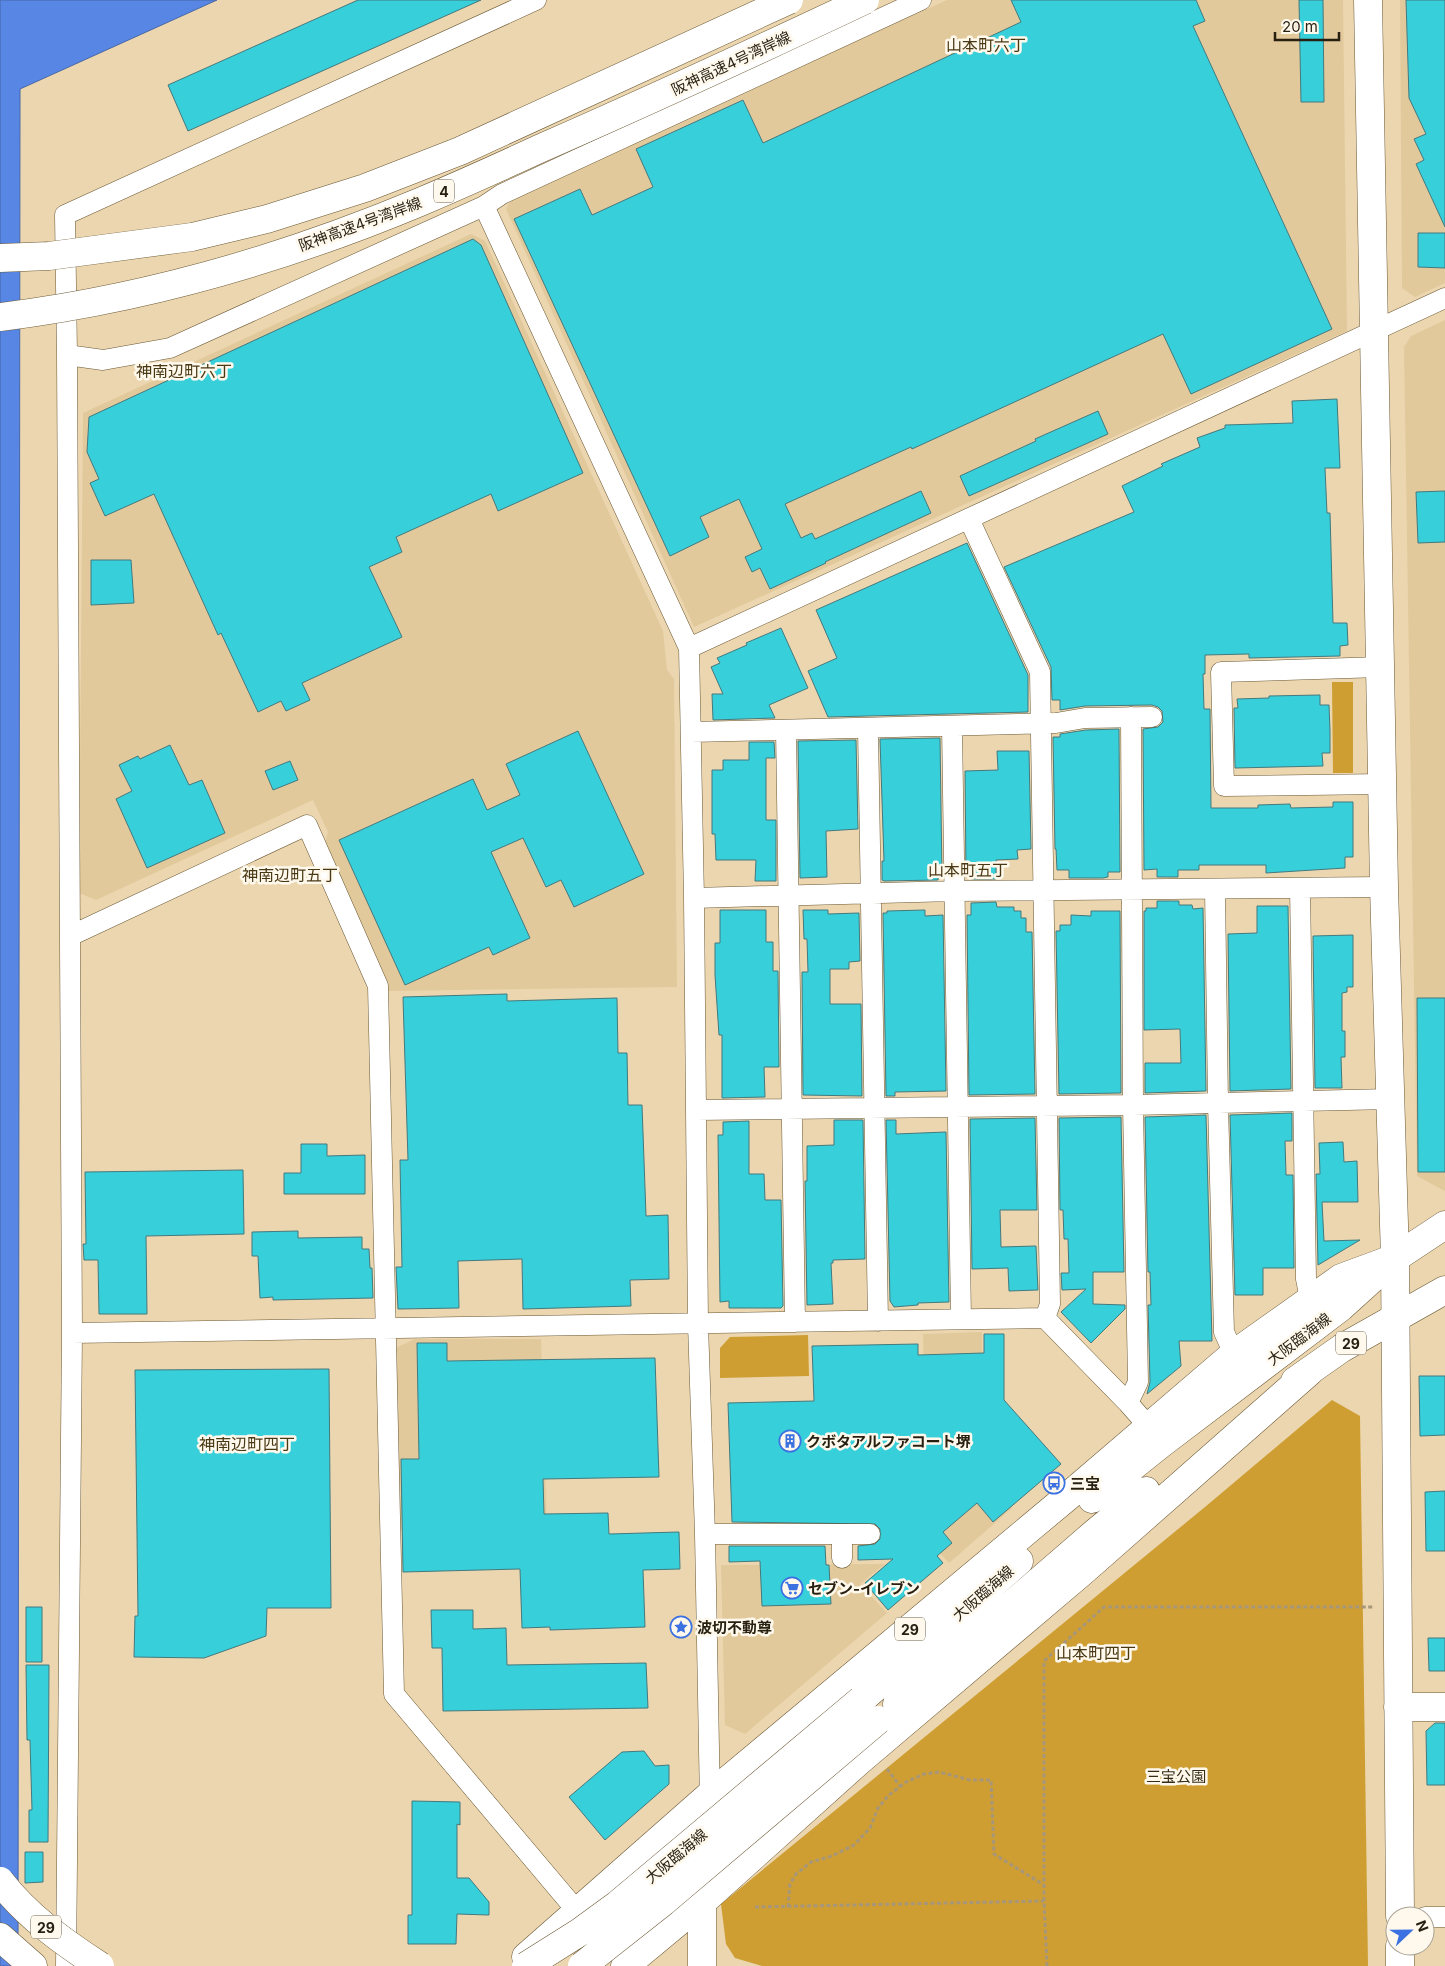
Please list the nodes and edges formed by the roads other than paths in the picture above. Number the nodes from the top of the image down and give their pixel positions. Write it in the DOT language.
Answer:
graph roads {
  1 [pos="536,0"];
  2 [pos="789,0"];
  3 [pos="865,0"];
  4 [pos="921,0"];
  5 [pos="1368,0"];
  6 [pos="484,206"];
  7 [pos="0,258"];
  8 [pos="1445,298"];
  9 [pos="0,317"];
  10 [pos="1373,331"];
  11 [pos="67,354"];
  12 [pos="969,519"];
  13 [pos="689,648"];
  14 [pos="1381,667"];
  15 [pos="1152,717"];
  16 [pos="1131,718"];
  17 [pos="1040,724"];
  18 [pos="952,726"];
  19 [pos="868,728"];
  20 [pos="786,730"];
  21 [pos="691,732"];
  22 [pos="1384,784"];
  23 [pos="1384,887"];
  24 [pos="1300,888"];
  25 [pos="1215,889"];
  26 [pos="954,891"];
  27 [pos="1042,891"];
  28 [pos="1131,891"];
  29 [pos="788,894"];
  30 [pos="870,894"];
  31 [pos="694,898"];
  32 [pos="70,936"];
  33 [pos="1391,1099"];
  34 [pos="1303,1100"];
  35 [pos="1218,1103"];
  36 [pos="1133,1105"];
  37 [pos="958,1106"];
  38 [pos="1046,1106"];
  39 [pos="875,1107"];
  40 [pos="791,1108"];
  41 [pos="696,1110"];
  42 [pos="1445,1225"];
  43 [pos="1395,1258"];
  44 [pos="1445,1290"];
  45 [pos="1310,1299"];
  46 [pos="1045,1318"];
  47 [pos="1395,1318"];
  48 [pos="961,1319"];
  49 [pos="878,1321"];
  50 [pos="795,1322"];
  51 [pos="698,1324"];
  52 [pos="386,1329"];
  53 [pos="72,1333"];
  54 [pos="1234,1354"];
  55 [pos="1309,1372"];
  56 [pos="1128,1403"];
  57 [pos="1149,1427"];
  58 [pos="705,1534"];
  59 [pos="842,1534"];
  60 [pos="870,1534"];
  61 [pos="842,1558"];
  62 [pos="1398,1707"];
  63 [pos="1445,1707"];
  64 [pos="869,1710"];
  65 [pos="710,1795"];
  66 [pos="0,1881"];
  67 [pos="702,1902"];
  68 [pos="1400,1906"];
  69 [pos="577,1911"];
  70 [pos="0,1937"];
  71 [pos="33,1966"];
  72 [pos="66,1966"];
  73 [pos="100,1966"];
  74 [pos="516,1966"];
  75 [pos="526,1966"];
  76 [pos="582,1966"];
  77 [pos="625,1966"];
  78 [pos="702,1966"];
  1 -- 11 [label="street"];
  2 -- 7 [label="main road, 4, bridge"];
  3 -- 9 [label="main road, 阪神高速4号湾岸線 / 4, bridge"];
  4 -- 6 [label="street"];
  5 -- 10 [label="main road"];
  6 -- 11 [label="street"];
  6 -- 13 [label="street"];
  8 -- 10 [label="street"];
  10 -- 12 [label="street"];
  10 -- 14 [label="main road"];
  11 -- 32 [label="street"];
  12 -- 13 [label="street"];
  12 -- 17 [label="street"];
  13 -- 21 [label="street"];
  14 -- 22 [label="main road"];
  14 -- 22 [label="street"];
  15 -- 16 [label="street"];
  16 -- 17 [label="street"];
  16 -- 28 [label="street"];
  17 -- 18 [label="street"];
  17 -- 27 [label="street"];
  18 -- 19 [label="street"];
  18 -- 26 [label="street"];
  19 -- 20 [label="street"];
  19 -- 30 [label="street"];
  20 -- 21 [label="street"];
  20 -- 29 [label="street"];
  21 -- 31 [label="street"];
  22 -- 23 [label="main road"];
  23 -- 24 [label="street"];
  23 -- 33 [label="main road"];
  24 -- 25 [label="street"];
  24 -- 34 [label="street"];
  25 -- 28 [label="street"];
  25 -- 35 [label="street"];
  26 -- 27 [label="street"];
  26 -- 30 [label="street"];
  26 -- 37 [label="street"];
  27 -- 28 [label="street"];
  27 -- 38 [label="street"];
  28 -- 36 [label="street"];
  29 -- 30 [label="street"];
  29 -- 31 [label="street"];
  29 -- 40 [label="street"];
  30 -- 39 [label="street"];
  31 -- 41 [label="street"];
  32 -- 52 [label="street"];
  32 -- 53 [label="street"];
  33 -- 34 [label="street"];
  33 -- 43 [label="main road"];
  34 -- 35 [label="street"];
  34 -- 45 [label="street"];
  35 -- 36 [label="street"];
  35 -- 54 [label="street"];
  36 -- 38 [label="street"];
  36 -- 56 [label="street"];
  37 -- 38 [label="street"];
  37 -- 39 [label="street"];
  37 -- 48 [label="street"];
  38 -- 46 [label="street"];
  39 -- 40 [label="street"];
  39 -- 49 [label="street"];
  40 -- 41 [label="street"];
  40 -- 50 [label="street"];
  41 -- 51 [label="street"];
  42 -- 43 [label="main road, 大阪臨海線 / 29"];
  43 -- 45 [label="main road, 29"];
  43 -- 47 [label="main road"];
  43 -- 64 [label="main road, 大阪臨海線 / 29"];
  44 -- 47 [label="main road, 大阪臨海線 / 29"];
  45 -- 54 [label="main road, 29"];
  46 -- 48 [label="street"];
  46 -- 56 [label="street"];
  47 -- 55 [label="main road, 大阪臨海線 / 29"];
  47 -- 62 [label="main road"];
  48 -- 49 [label="street"];
  49 -- 50 [label="street"];
  50 -- 51 [label="street"];
  51 -- 52 [label="street"];
  51 -- 58 [label="street"];
  52 -- 53 [label="street"];
  52 -- 69 [label="street"];
  53 -- 72 [label="street"];
  54 -- 57 [label="main road, 29"];
  55 -- 64 [label="main road, 大阪臨海線 / 29"];
  55 -- 67 [label="main road, 29"];
  56 -- 57 [label="street"];
  57 -- 65 [label="main road, 29"];
  58 -- 59 [label="street"];
  58 -- 65 [label="street"];
  59 -- 60 [label="street"];
  59 -- 61 [label="street"];
  62 -- 63 [label="main road"];
  62 -- 68 [label="main road"];
  64 -- 75 [label="main road, 大阪臨海線 / 29, bridge"];
  64 -- 76 [label="main road, 大阪臨海線 / 29, bridge"];
  65 -- 67 [label="street"];
  65 -- 69 [label="main road, 29"];
  66 -- 73 [label="main road, 29, bridge"];
  67 -- 77 [label="main road, 29"];
  67 -- 78 [label="main road"];
  69 -- 74 [label="main road, 29"];
  70 -- 71 [label="main road, 29"];
}
